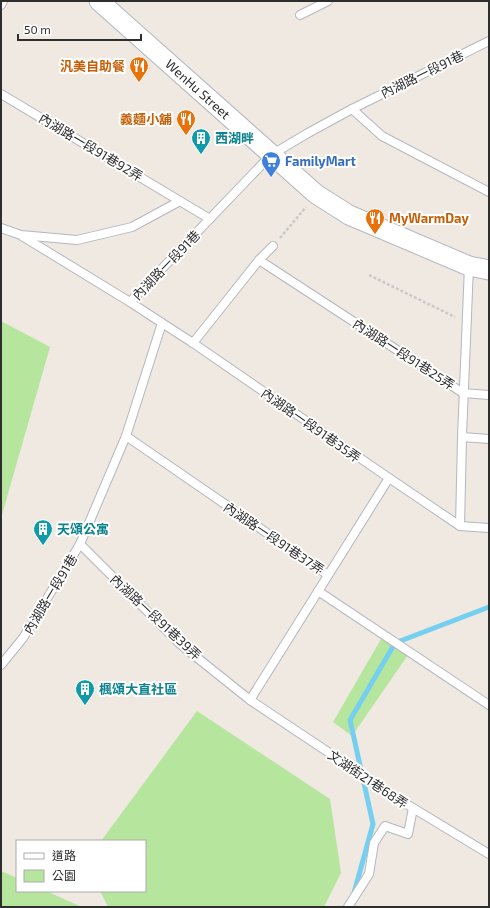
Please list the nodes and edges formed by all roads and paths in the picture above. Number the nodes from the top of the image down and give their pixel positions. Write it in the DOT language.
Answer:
graph roads {
  1 [pos="3,1"];
  2 [pos="99,1"];
  3 [pos="328,1"];
  4 [pos="1,5"];
  5 [pos="300,16"];
  6 [pos="489,41"];
  7 [pos="1,94"];
  8 [pos="352,109"];
  9 [pos="271,155"];
  10 [pos="489,192"];
  11 [pos="316,194"];
  12 [pos="180,201"];
  13 [pos="210,219"];
  14 [pos="1,224"];
  15 [pos="1,228"];
  16 [pos="21,235"];
  17 [pos="273,246"];
  18 [pos="259,260"];
  19 [pos="469,266"];
  20 [pos="489,270"];
  21 [pos="369,275"];
  22 [pos="130,302"];
  23 [pos="466,322"];
  24 [pos="162,323"];
  25 [pos="193,343"];
  26 [pos="463,393"];
  27 [pos="489,395"];
  28 [pos="126,436"];
  29 [pos="462,437"];
  30 [pos="489,439"];
  31 [pos="389,478"];
  32 [pos="460,526"];
  33 [pos="489,528"];
  34 [pos="80,544"];
  35 [pos="328,575"];
  36 [pos="318,591"];
  37 [pos="1,665"];
  38 [pos="250,700"];
  39 [pos="489,705"];
  40 [pos="413,808"];
  41 [pos="489,854"];
  42 [pos="348,907"];
  1 -- 4 [label="lane"];
  2 -- 9 [label="street, WenHu Street"];
  3 -- 5 [label="lane"];
  6 -- 8 [label="lane, 內湖路一段91巷"];
  7 -- 12 [label="lane, 內湖路一段91巷92弄"];
  8 -- 9 [label="lane, 內湖路一段91巷"];
  8 -- 10 [label="lane"];
  9 -- 11 [label="street, WenHu Street"];
  9 -- 13 [label="lane, 內湖路一段91巷"];
  11 -- 17 [label="path"];
  11 -- 19 [label="street, WenHu Street"];
  12 -- 13 [label="lane, 內湖路一段91巷92弄"];
  12 -- 16 [label="lane"];
  13 -- 22 [label="lane, 內湖路一段91巷"];
  14 -- 16 [label="lane"];
  15 -- 16 [label="lane"];
  16 -- 22 [label="lane"];
  17 -- 18 [label="lane"];
  18 -- 25 [label="lane"];
  18 -- 26 [label="lane, 內湖路一段91巷25弄"];
  19 -- 20 [label="street, WenHu Street"];
  19 -- 23 [label="lane, 內湖路一段91巷25弄"];
  21 -- 23 [label="path"];
  22 -- 24 [label="lane, 內湖路一段91巷"];
  23 -- 26 [label="lane, 內湖路一段91巷25弄"];
  24 -- 25 [label="lane, 內湖路一段91巷35弄"];
  24 -- 28 [label="lane, 內湖路一段91巷"];
  25 -- 31 [label="lane, 內湖路一段91巷35弄"];
  26 -- 27 [label="lane"];
  26 -- 29 [label="lane"];
  28 -- 34 [label="lane, 內湖路一段91巷"];
  28 -- 35 [label="lane, 內湖路一段91巷37弄"];
  29 -- 30 [label="lane"];
  29 -- 32 [label="lane"];
  31 -- 32 [label="lane, 內湖路一段91巷35弄"];
  31 -- 35 [label="lane, 內湖路一段91巷37弄"];
  32 -- 33 [label="lane"];
  34 -- 37 [label="lane, 內湖路一段91巷"];
  34 -- 38 [label="lane, 內湖路一段91巷39弄"];
  35 -- 36 [label="lane"];
  36 -- 38 [label="lane"];
  36 -- 39 [label="lane"];
  38 -- 40 [label="lane, 文湖街21巷68弄"];
  40 -- 41 [label="lane, 文湖街21巷68弄"];
  40 -- 42 [label="lane"];
}
